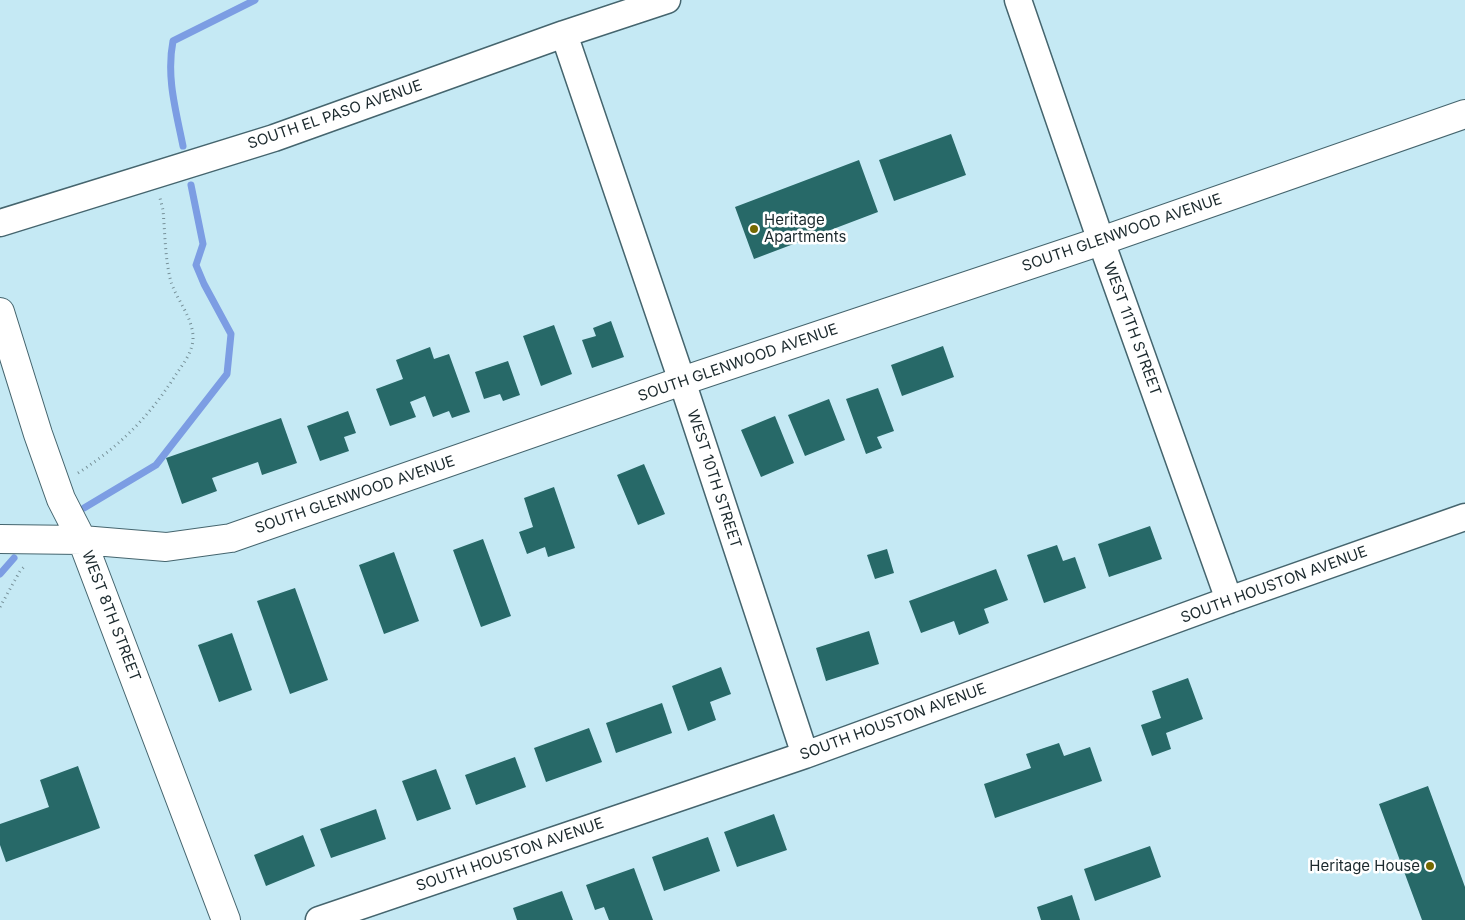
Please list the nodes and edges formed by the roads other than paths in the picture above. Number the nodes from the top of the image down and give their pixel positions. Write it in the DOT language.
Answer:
graph roads {
  1 [pos="666,0"];
  2 [pos="1018,0"];
  3 [pos="564,34"];
  4 [pos="1465,114"];
  5 [pos="0,223"];
  6 [pos="1101,241"];
  7 [pos="0,312"];
  8 [pos="682,381"];
  9 [pos="1465,518"];
  10 [pos="0,539"];
  11 [pos="82,540"];
  12 [pos="1229,600"];
  13 [pos="805,754"];
  14 [pos="226,920"];
  15 [pos="319,920"];
  1 -- 3 [label="street, SOUTH EL PASO AVENUE"];
  2 -- 6 [label="street, WEST 11TH STREET"];
  3 -- 5 [label="street, SOUTH EL PASO AVENUE"];
  3 -- 8 [label="street, WEST 10TH STREET"];
  4 -- 6 [label="street, SOUTH GLENWOOD AVENUE"];
  6 -- 8 [label="street, SOUTH GLENWOOD AVENUE"];
  6 -- 12 [label="street, WEST 11TH STREET"];
  7 -- 11 [label="street, WEST 8TH STREET"];
  8 -- 11 [label="street, SOUTH GLENWOOD AVENUE"];
  8 -- 13 [label="street, WEST 10TH STREET"];
  9 -- 12 [label="street, SOUTH HOUSTON AVENUE"];
  10 -- 11 [label="street, SOUTH GLENWOOD AVENUE"];
  11 -- 14 [label="street, WEST 8TH STREET"];
  12 -- 13 [label="street, SOUTH HOUSTON AVENUE"];
  13 -- 15 [label="street, SOUTH HOUSTON AVENUE"];
}
